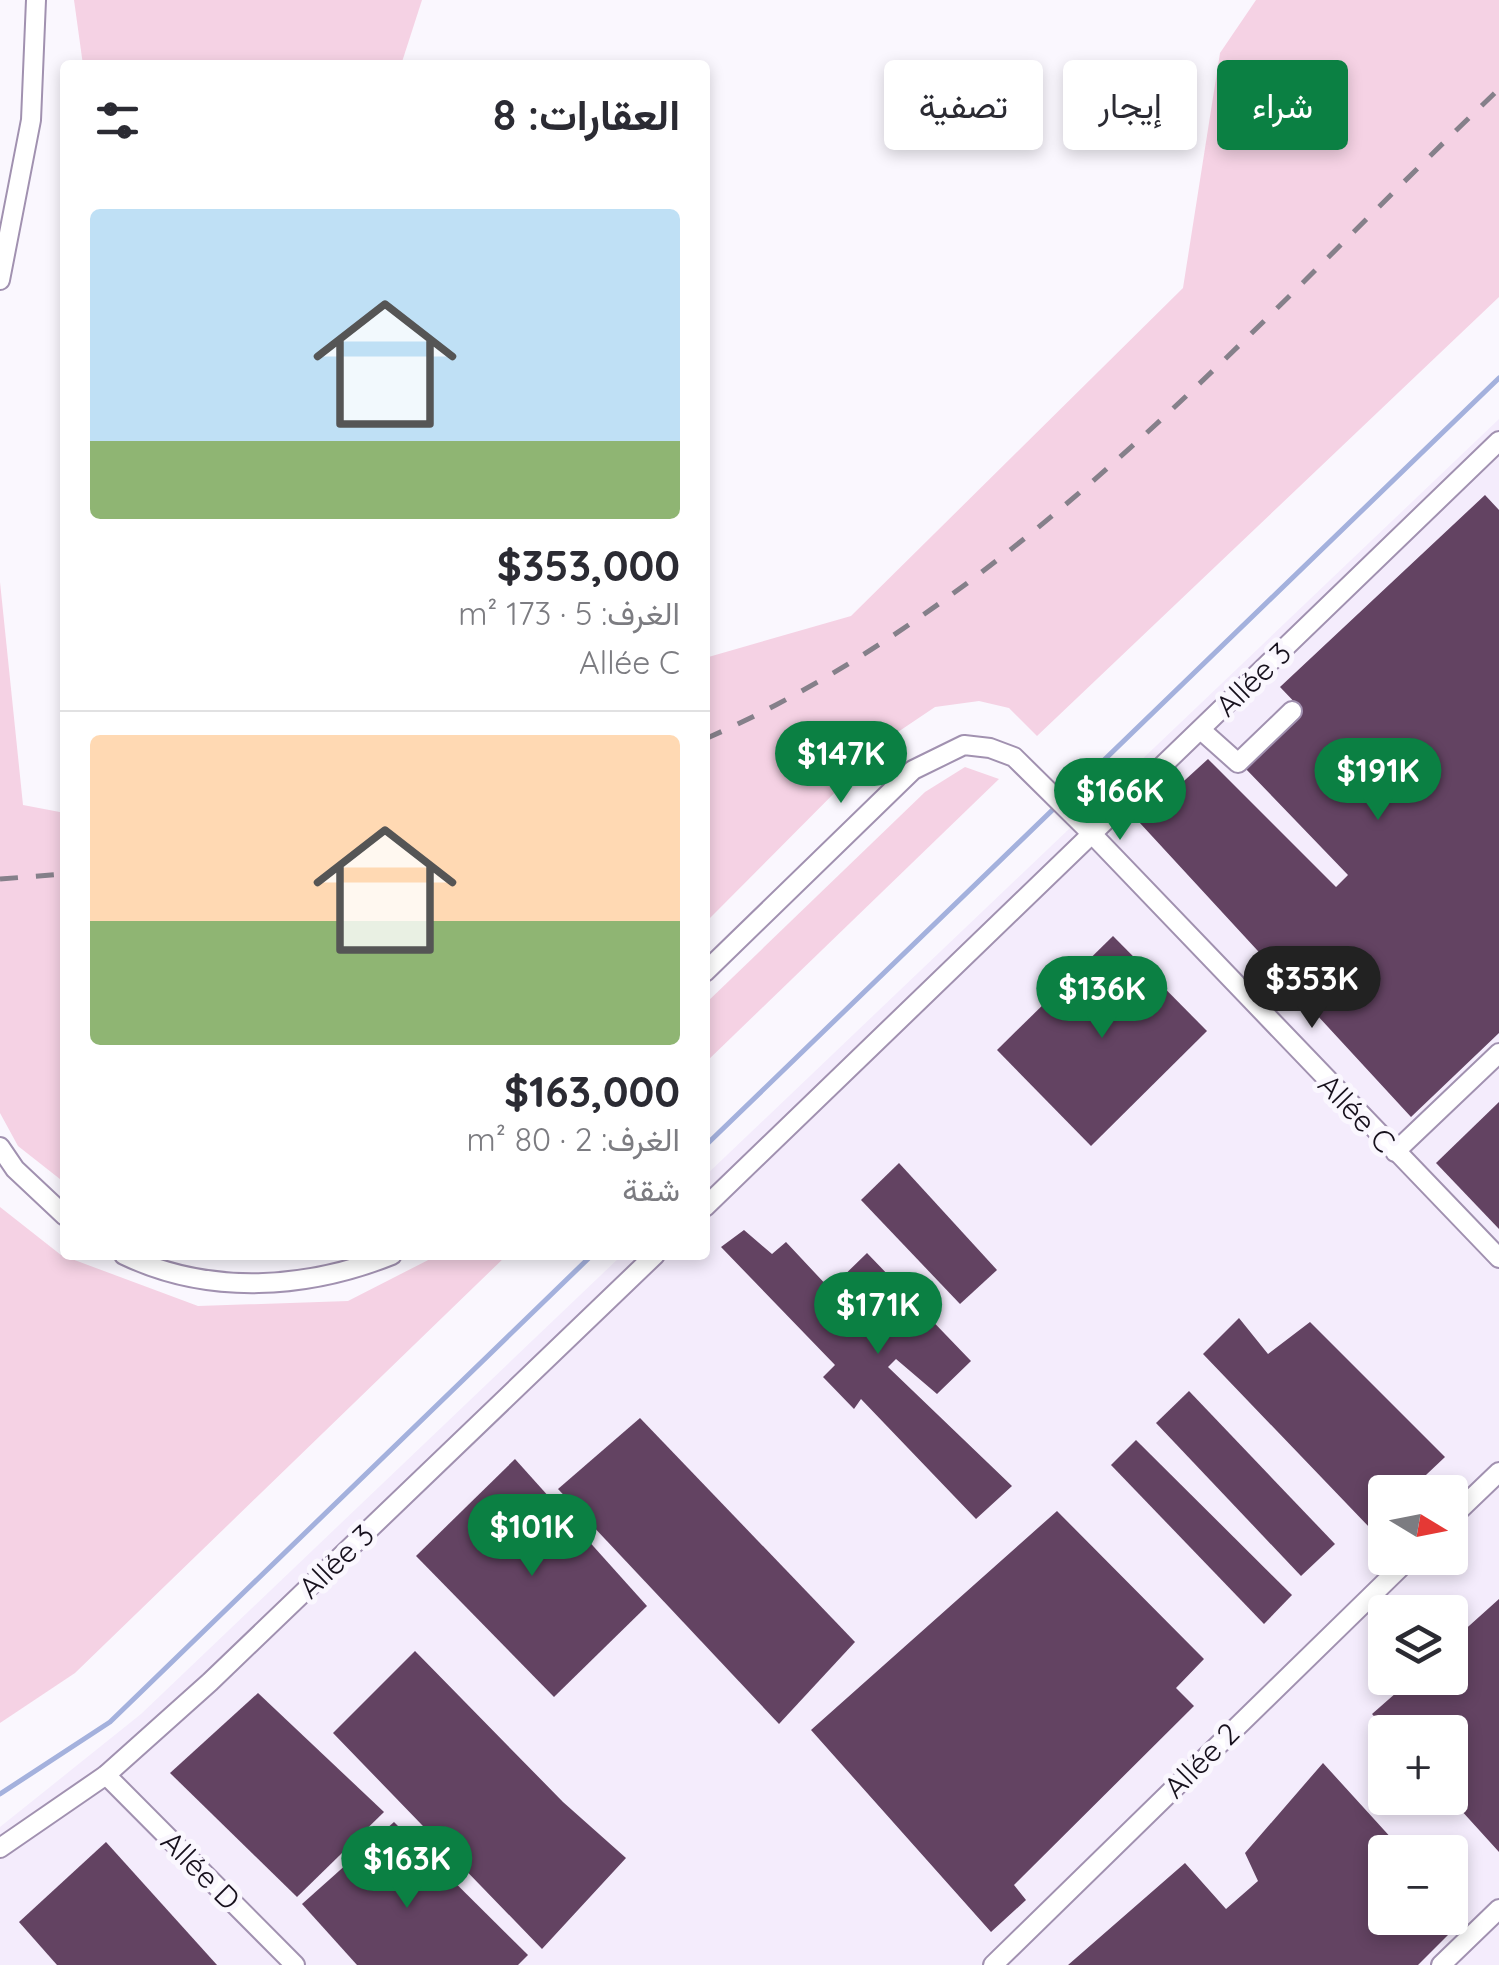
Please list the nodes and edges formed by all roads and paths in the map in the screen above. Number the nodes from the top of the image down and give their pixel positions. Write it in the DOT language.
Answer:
graph roads {
  1 [pos="36,0"];
  2 [pos="0,280"];
  3 [pos="1499,441"];
  4 [pos="1292,711"];
  5 [pos="1201,730"];
  6 [pos="1088,830"];
  7 [pos="710,967"];
  8 [pos="1499,1052"];
  9 [pos="0,1147"];
  10 [pos="1395,1152"];
  11 [pos="710,1203"];
  12 [pos="60,1211"];
  13 [pos="1499,1258"];
  14 [pos="138,1260"];
  15 [pos="380,1260"];
  16 [pos="651,1260"];
  17 [pos="1499,1472"];
  18 [pos="1468,1502"];
  19 [pos="1393,1575"];
  20 [pos="106,1775"];
  21 [pos="0,1848"];
  22 [pos="1499,1909"];
  23 [pos="296,1965"];
  24 [pos="993,1965"];
  25 [pos="1441,1965"];
  1 -- 2 [label="street"];
  3 -- 5 [label="street, Allée 3"];
  4 -- 5 [label="street"];
  5 -- 6 [label="street, Allée 3"];
  6 -- 7 [label="street, Allée C"];
  6 -- 10 [label="street, Allée C"];
  6 -- 11 [label="street, Allée 3"];
  8 -- 10 [label="street"];
  9 -- 12 [label="street"];
  10 -- 13 [label="street, Allée C"];
  14 -- 15 [label="street"];
  16 -- 20 [label="street, Allée 3"];
  17 -- 18 [label="street"];
  19 -- 24 [label="street, Allée 2"];
  20 -- 21 [label="street, Allée 3"];
  20 -- 23 [label="street, Allée D"];
  22 -- 25 [label="street"];
}
